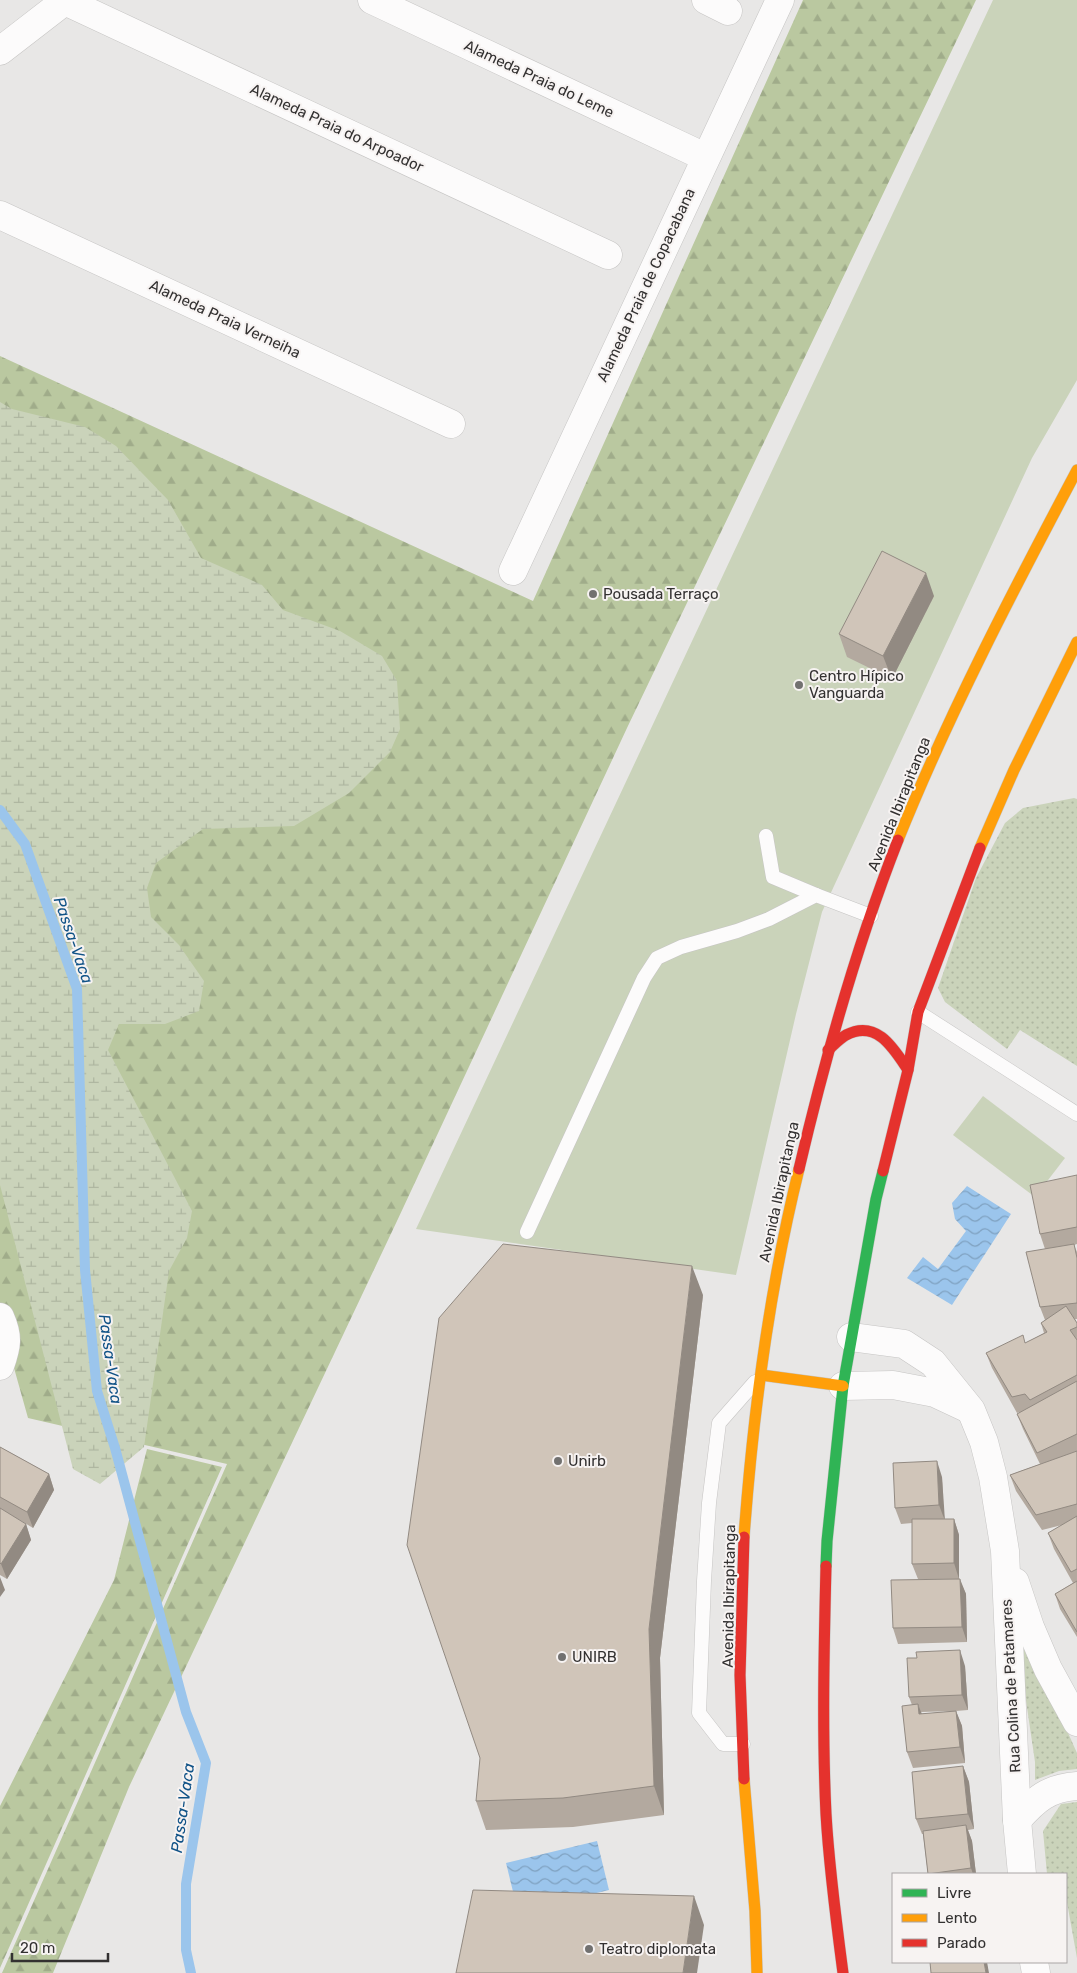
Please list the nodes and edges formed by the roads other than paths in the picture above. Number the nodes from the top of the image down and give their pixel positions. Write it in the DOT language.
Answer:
graph roads {
  1 [pos="65,0"];
  2 [pos="372,0"];
  3 [pos="780,0"];
  4 [pos="0,51"];
  5 [pos="706,158"];
  6 [pos="0,215"];
  7 [pos="608,255"];
  8 [pos="451,424"];
  9 [pos="1077,470"];
  10 [pos="513,571"];
  11 [pos="1077,642"];
  12 [pos="766,836"];
  13 [pos="816,895"];
  14 [pos="871,916"];
  15 [pos="918,1012"];
  16 [pos="828,1050"];
  17 [pos="908,1070"];
  18 [pos="1077,1114"];
  19 [pos="527,1232"];
  20 [pos="0,1317"];
  21 [pos="851,1337"];
  22 [pos="0,1366"];
  23 [pos="761,1376"];
  24 [pos="843,1386"];
  25 [pos="970,1410"];
  26 [pos="1004,1551"];
  27 [pos="1077,1722"];
  28 [pos="743,1744"];
  29 [pos="1077,1786"];
  30 [pos="1017,1820"];
  31 [pos="1022,1873"];
  32 [pos="757,1973"];
  33 [pos="843,1973"];
  1 -- 4 [label="street"];
  1 -- 7 [label="street, Alameda Praia do Arpoador"];
  2 -- 5 [label="street, Alameda Praia do Leme"];
  3 -- 5 [label="street, Alameda Praia de Copacabana"];
  5 -- 10 [label="street, Alameda Praia de Copacabana"];
  6 -- 8 [label="street, Alameda Praia Verneiha"];
  9 -- 14 [label="main road, Avenida Ibirapitanga"];
  11 -- 15 [label="main road"];
  12 -- 13 [label="lane"];
  13 -- 14 [label="lane"];
  13 -- 19 [label="lane"];
  14 -- 16 [label="main road, Avenida Ibirapitanga"];
  15 -- 17 [label="main road"];
  15 -- 18 [label="lane"];
  16 -- 17 [label="main road"];
  16 -- 23 [label="main road, Avenida Ibirapitanga"];
  17 -- 21 [label="main road"];
  20 -- 22 [label="street"];
  21 -- 24 [label="main road"];
  21 -- 25 [label="street, Rua Colina de Patamares"];
  23 -- 24 [label="main road"];
  23 -- 28 [label="main road, Avenida Ibirapitanga"];
  23 -- 28 [label="lane"];
  24 -- 25 [label="street"];
  24 -- 33 [label="main road"];
  25 -- 26 [label="street, Rua Colina de Patamares"];
  26 -- 27 [label="street, Rua Colina de Patamares"];
  26 -- 30 [label="street, Rua Colina de Patamares"];
  28 -- 32 [label="main road, Avenida Ibirapitanga"];
  29 -- 30 [label="street"];
  30 -- 31 [label="street, Rua Colina de Patamares"];
}
